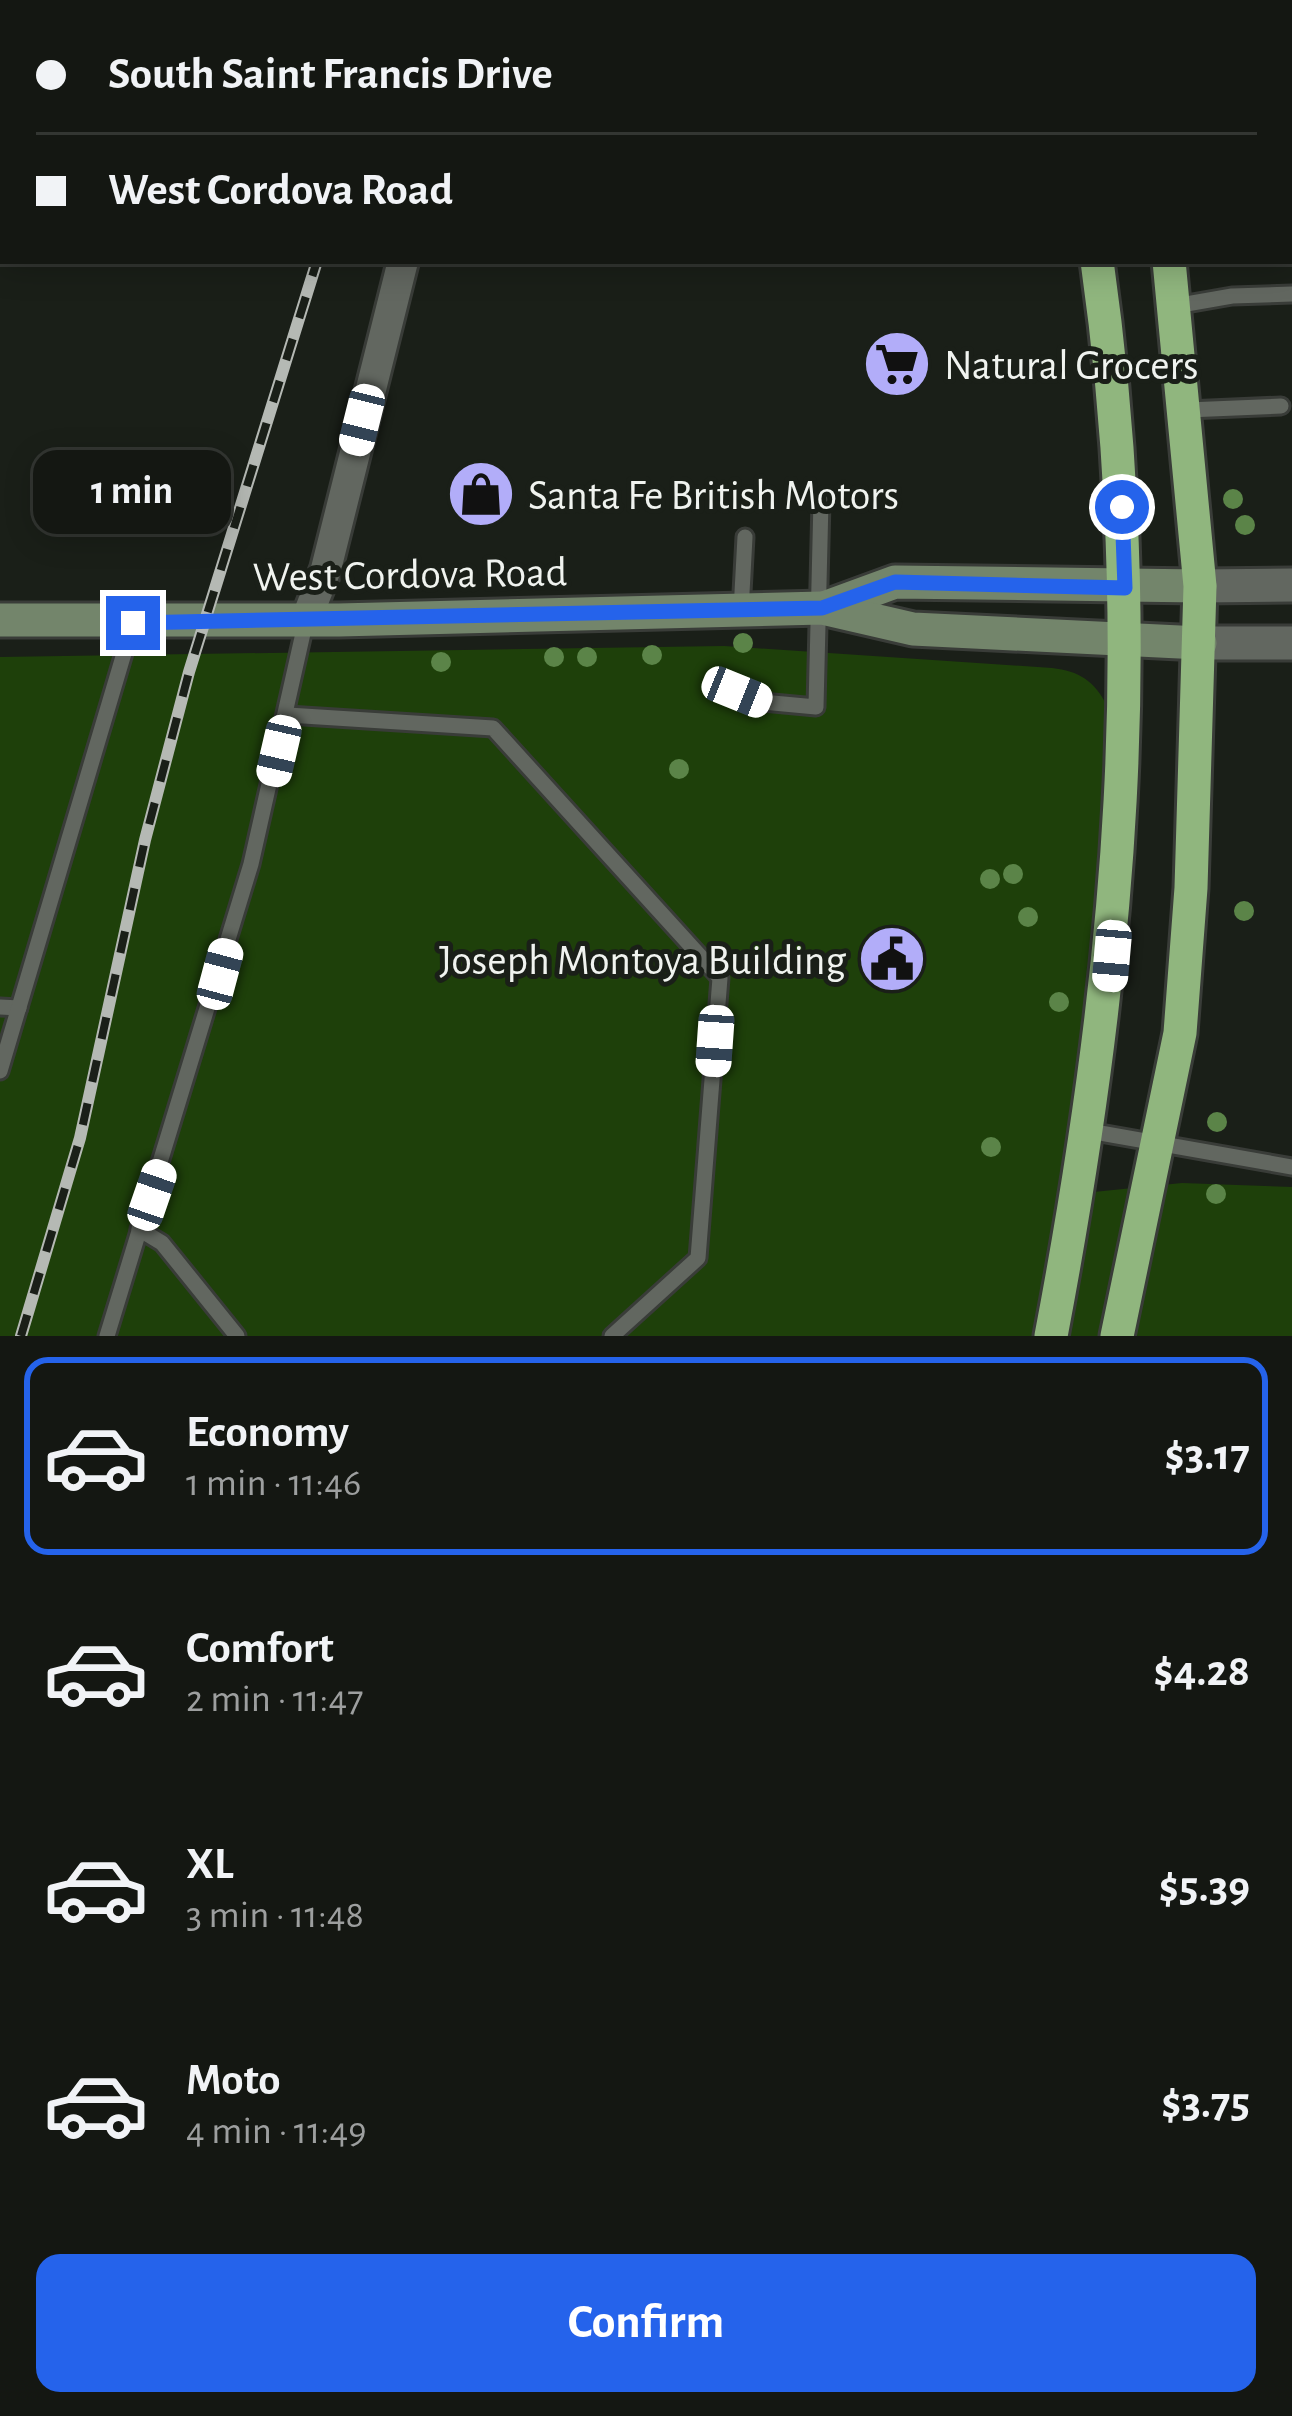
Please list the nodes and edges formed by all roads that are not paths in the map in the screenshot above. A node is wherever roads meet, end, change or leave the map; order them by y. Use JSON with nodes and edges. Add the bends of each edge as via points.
{"nodes":[{"id":1,"x":402,"y":264,"type":"edge"},
{"id":2,"x":1097,"y":264,"type":"edge"},
{"id":3,"x":1169,"y":264,"type":"edge"},
{"id":4,"x":1292,"y":294,"type":"edge"},
{"id":5,"x":1175,"y":306,"type":"junction"},
{"id":6,"x":1281,"y":406,"type":"dead end"},
{"id":7,"x":1187,"y":410,"type":"junction"},
{"id":8,"x":821,"y":501,"type":"dead end"},
{"id":9,"x":745,"y":537,"type":"dead end"},
{"id":10,"x":1292,"y":585,"type":"edge"},
{"id":11,"x":1200,"y":586,"type":"junction"},
{"id":12,"x":1125,"y":588,"type":"junction"},
{"id":13,"x":822,"y":608,"type":"junction"},
{"id":14,"x":741,"y":610,"type":"junction"},
{"id":15,"x":0,"y":620,"type":"edge"},
{"id":16,"x":306,"y":620,"type":"junction"},
{"id":17,"x":133,"y":623,"type":"junction"},
{"id":18,"x":1127,"y":642,"type":"junction"},
{"id":19,"x":1200,"y":643,"type":"junction"},
{"id":20,"x":1292,"y":643,"type":"edge"},
{"id":21,"x":737,"y":692,"type":"dead end"},
{"id":22,"x":288,"y":715,"type":"junction"},
{"id":23,"x":0,"y":1007,"type":"edge"},
{"id":24,"x":19,"y":1008,"type":"junction"},
{"id":25,"x":0,"y":1071,"type":"edge"},
{"id":26,"x":1089,"y":1131,"type":"junction"},
{"id":27,"x":1153,"y":1141,"type":"junction"},
{"id":28,"x":1292,"y":1168,"type":"edge"},
{"id":29,"x":139,"y":1229,"type":"junction"},
{"id":30,"x":107,"y":1336,"type":"edge"},
{"id":31,"x":237,"y":1336,"type":"edge"},
{"id":32,"x":612,"y":1336,"type":"edge"},
{"id":33,"x":1051,"y":1336,"type":"edge"},
{"id":34,"x":1117,"y":1336,"type":"edge"}],
"edges":[{"from":1,"to":16,"type":"street"},
{"from":2,"to":12,"type":"highway"},
{"from":3,"to":5,"type":"highway"},
{"from":4,"to":5,"type":"lane"},
{"from":5,"to":7,"type":"highway"},
{"from":6,"to":7,"type":"lane"},
{"from":7,"to":11,"type":"highway"},
{"from":8,"to":13,"type":"lane"},
{"from":9,"to":14,"type":"lane"},
{"from":10,"to":11,"type":"street","name":"West Cordova Road"},
{"from":11,"to":12,"type":"main road","name":"West Cordova Road"},
{"from":11,"to":19,"type":"highway"},
{"from":12,"to":13,"type":"main road","name":"West Cordova Road","via":[[895,582]]},
{"from":12,"to":18,"type":"highway"},
{"from":13,"to":14,"type":"main road","name":"West Cordova Road"},
{"from":13,"to":18,"type":"main road","name":"West Cordova Road","via":[[913,628]]},
{"from":13,"to":21,"type":"lane","via":[[816,707]]},
{"from":14,"to":16,"type":"main road","name":"West Cordova Road"},
{"from":15,"to":17,"type":"main road","name":"West Cordova Road"},
{"from":16,"to":17,"type":"main road","name":"West Cordova Road"},
{"from":16,"to":22,"type":"lane"},
{"from":17,"to":24,"type":"lane"},
{"from":18,"to":19,"type":"main road","name":"West Cordova Road"},
{"from":18,"to":26,"type":"highway","via":[[1118,891]]},
{"from":19,"to":20,"type":"street","name":"West Cordova Road"},
{"from":19,"to":27,"type":"highway","via":[[1180,1033]]},
{"from":22,"to":29,"type":"lane","via":[[210,1010]]},
{"from":22,"to":32,"type":"lane","via":[[494,728],[720,977],[698,1258]]},
{"from":23,"to":24,"type":"lane"},
{"from":24,"to":25,"type":"lane"},
{"from":26,"to":27,"type":"lane"},
{"from":26,"to":33,"type":"highway"},
{"from":27,"to":28,"type":"lane"},
{"from":27,"to":34,"type":"highway"},
{"from":29,"to":30,"type":"lane"},
{"from":29,"to":31,"type":"lane","via":[[162,1243]]}]}
